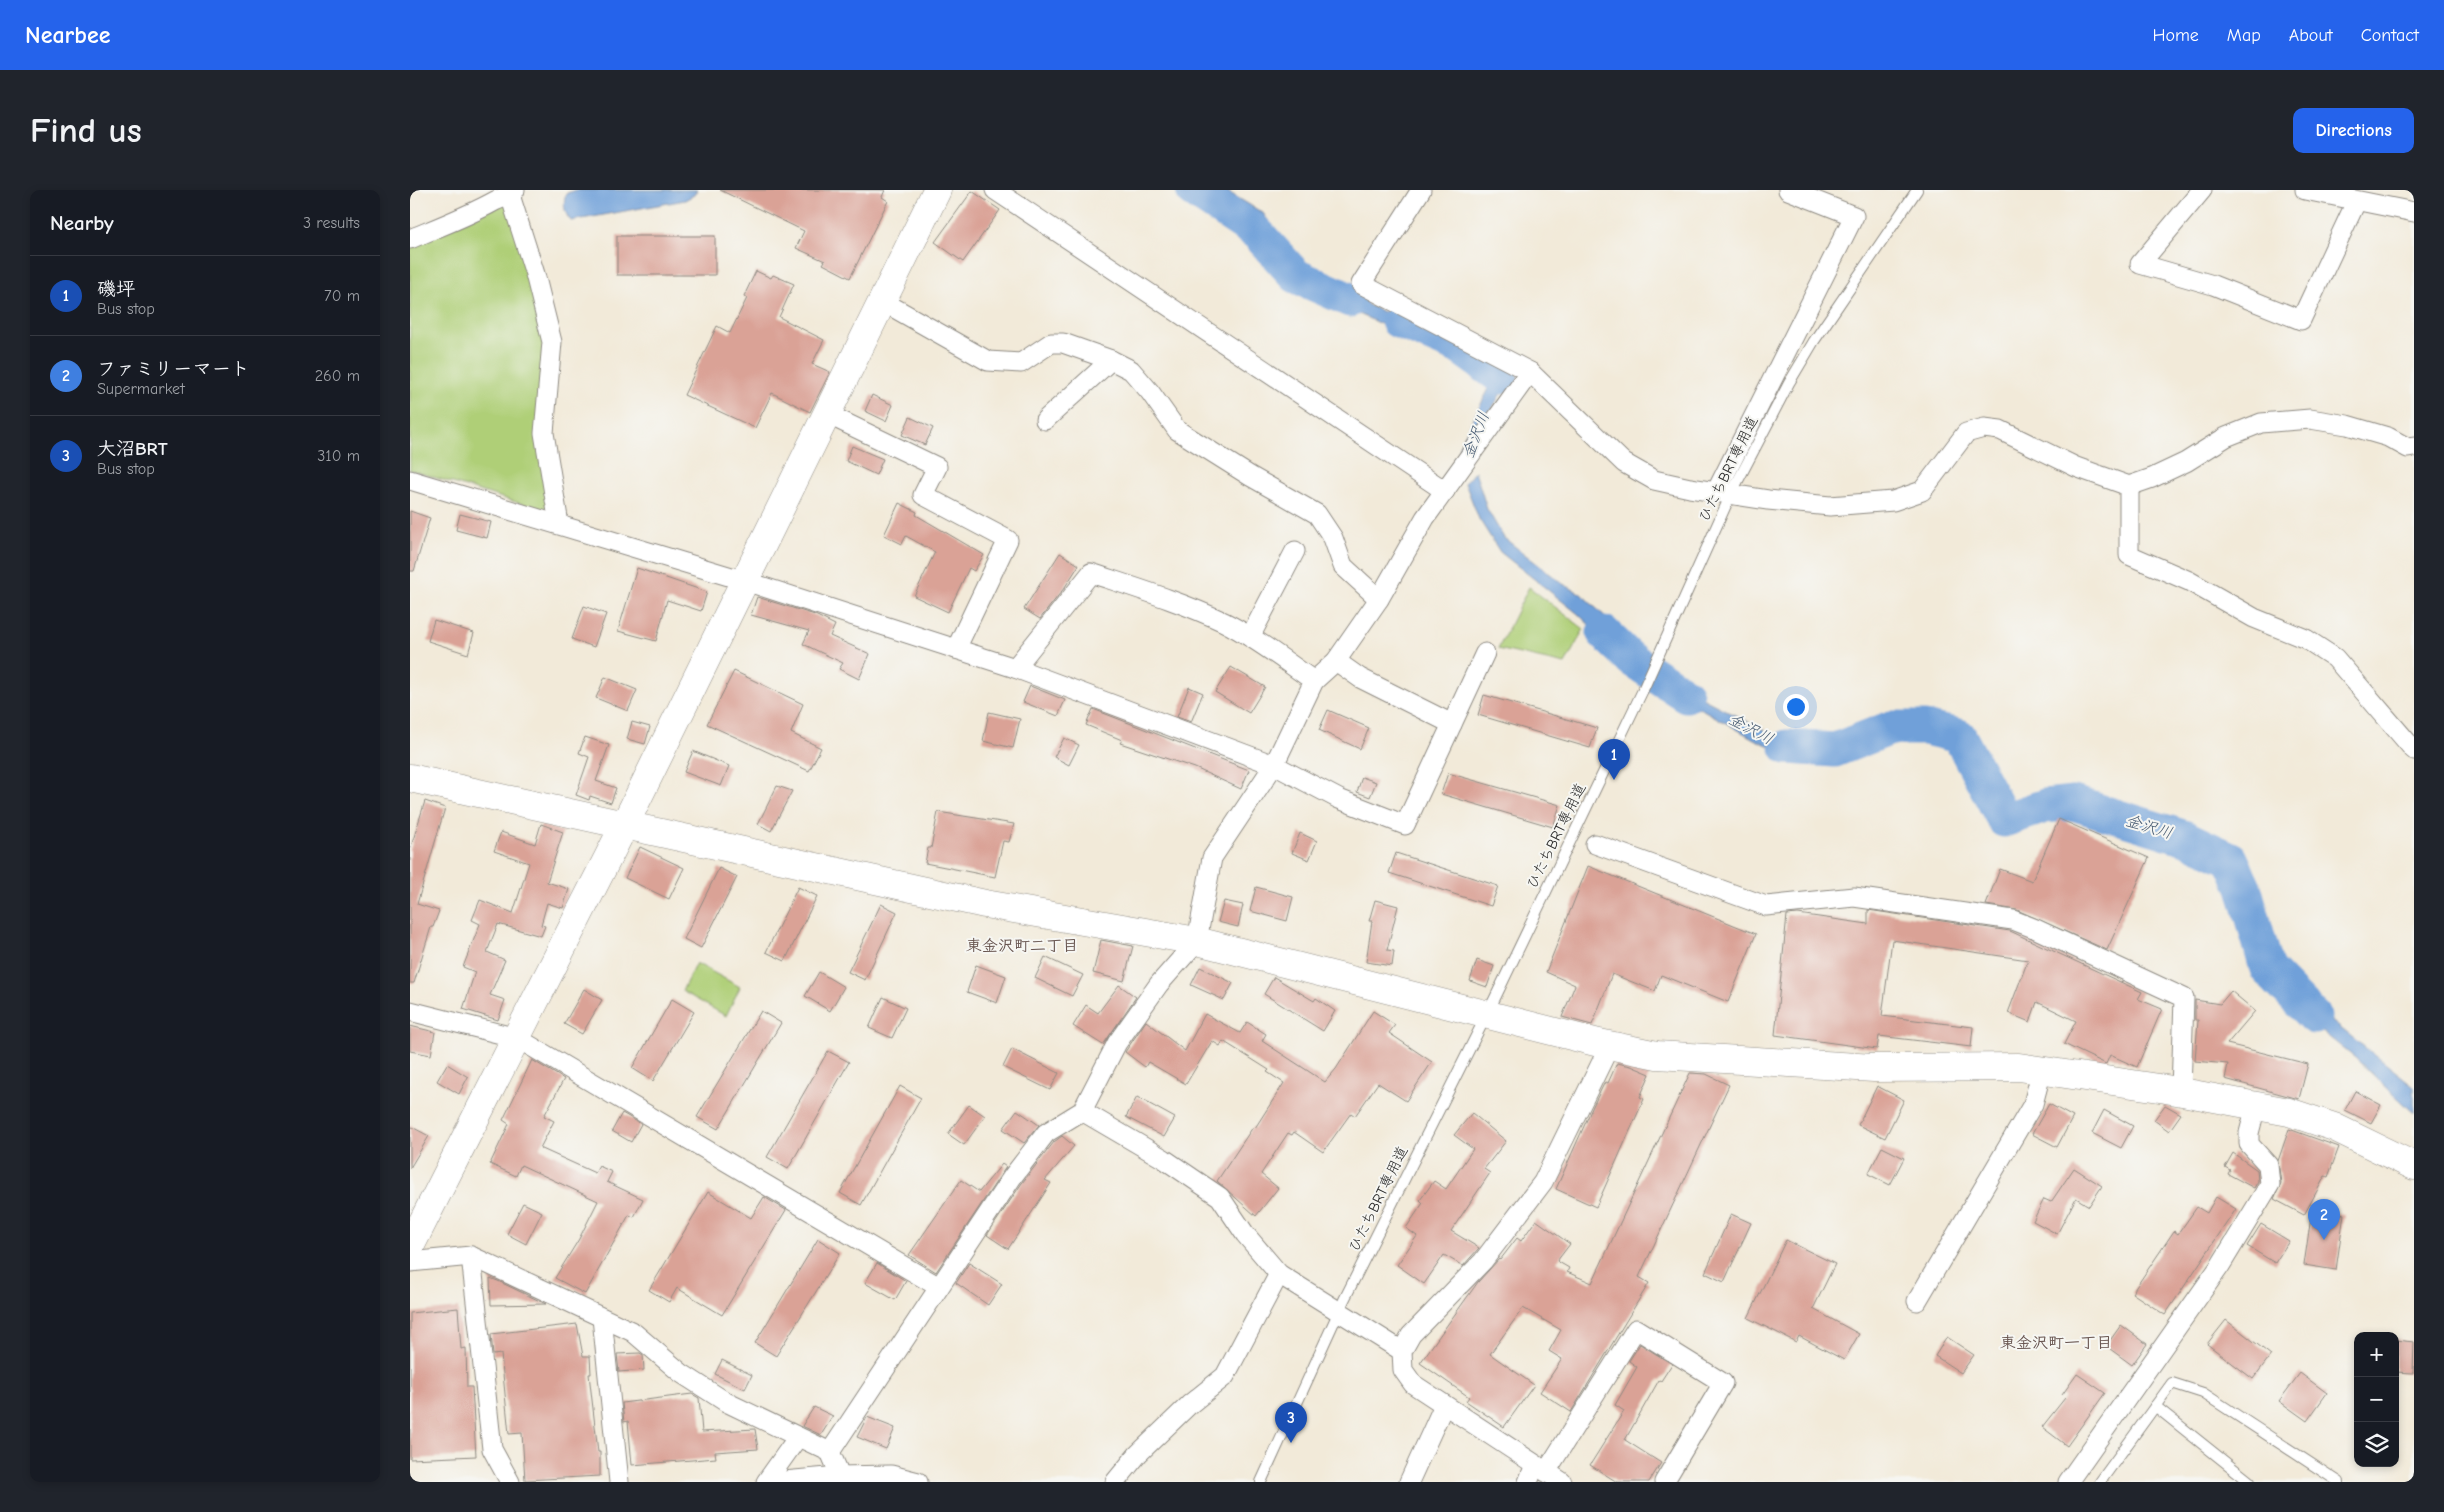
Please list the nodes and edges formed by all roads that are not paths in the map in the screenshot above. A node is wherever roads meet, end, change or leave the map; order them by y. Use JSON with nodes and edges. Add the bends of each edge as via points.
{"nodes":[{"id":1,"x":937,"y":190,"type":"edge"},
{"id":2,"x":995,"y":190,"type":"edge"},
{"id":3,"x":1421,"y":190,"type":"edge"},
{"id":4,"x":1788,"y":190,"type":"edge"},
{"id":5,"x":1917,"y":190,"type":"edge"},
{"id":6,"x":2202,"y":190,"type":"edge"},
{"id":7,"x":2305,"y":190,"type":"edge"},
{"id":8,"x":513,"y":193,"type":"edge"},
{"id":9,"x":2356,"y":202,"type":"junction"},
{"id":10,"x":2414,"y":212,"type":"edge"},
{"id":11,"x":410,"y":239,"type":"edge"},
{"id":12,"x":882,"y":301,"type":"junction"},
{"id":13,"x":1111,"y":360,"type":"junction"},
{"id":14,"x":1530,"y":372,"type":"junction"},
{"id":15,"x":826,"y":414,"type":"junction"},
{"id":16,"x":1045,"y":420,"type":"dead end"},
{"id":17,"x":2412,"y":453,"type":"edge"},
{"id":18,"x":410,"y":480,"type":"edge"},
{"id":19,"x":2129,"y":486,"type":"junction"},
{"id":20,"x":1445,"y":491,"type":"junction"},
{"id":21,"x":1724,"y":493,"type":"junction"},
{"id":22,"x":559,"y":524,"type":"junction"},
{"id":23,"x":1295,"y":551,"type":"dead end"},
{"id":24,"x":744,"y":581,"type":"junction"},
{"id":25,"x":1379,"y":599,"type":"junction"},
{"id":26,"x":1250,"y":637,"type":"junction"},
{"id":27,"x":956,"y":649,"type":"junction"},
{"id":28,"x":1485,"y":653,"type":"dead end"},
{"id":29,"x":1336,"y":661,"type":"junction"},
{"id":30,"x":1015,"y":668,"type":"junction"},
{"id":31,"x":1314,"y":681,"type":"junction"},
{"id":32,"x":1452,"y":724,"type":"junction"},
{"id":33,"x":2414,"y":750,"type":"edge"},
{"id":34,"x":1274,"y":765,"type":"junction"},
{"id":35,"x":410,"y":778,"type":"edge"},
{"id":36,"x":625,"y":824,"type":"junction"},
{"id":37,"x":1595,"y":844,"type":"dead end"},
{"id":38,"x":1197,"y":941,"type":"junction"},
{"id":39,"x":410,"y":1011,"type":"edge"},
{"id":40,"x":1487,"y":1014,"type":"junction"},
{"id":41,"x":517,"y":1038,"type":"junction"},
{"id":42,"x":1610,"y":1044,"type":"junction"},
{"id":43,"x":2042,"y":1070,"type":"junction"},
{"id":44,"x":2181,"y":1091,"type":"junction"},
{"id":45,"x":2256,"y":1106,"type":"junction"},
{"id":46,"x":1082,"y":1111,"type":"junction"},
{"id":47,"x":2414,"y":1166,"type":"edge"},
{"id":48,"x":410,"y":1247,"type":"edge"},
{"id":49,"x":471,"y":1256,"type":"junction"},
{"id":50,"x":410,"y":1262,"type":"edge"},
{"id":51,"x":1279,"y":1274,"type":"junction"},
{"id":52,"x":939,"y":1287,"type":"junction"},
{"id":53,"x":1917,"y":1301,"type":"dead end"},
{"id":54,"x":1338,"y":1312,"type":"junction"},
{"id":55,"x":602,"y":1318,"type":"junction"},
{"id":56,"x":1402,"y":1351,"type":"junction"},
{"id":57,"x":1444,"y":1405,"type":"junction"},
{"id":58,"x":2155,"y":1406,"type":"junction"},
{"id":59,"x":798,"y":1437,"type":"junction"},
{"id":60,"x":830,"y":1452,"type":"junction"},
{"id":61,"x":1548,"y":1473,"type":"edge"},
{"id":62,"x":841,"y":1479,"type":"edge"},
{"id":63,"x":510,"y":1482,"type":"edge"},
{"id":64,"x":619,"y":1482,"type":"edge"},
{"id":65,"x":766,"y":1482,"type":"edge"},
{"id":66,"x":773,"y":1482,"type":"edge"},
{"id":67,"x":918,"y":1482,"type":"edge"},
{"id":68,"x":1115,"y":1482,"type":"edge"},
{"id":69,"x":1261,"y":1482,"type":"edge"},
{"id":70,"x":1409,"y":1482,"type":"edge"},
{"id":71,"x":1528,"y":1482,"type":"edge"},
{"id":72,"x":1664,"y":1482,"type":"edge"},
{"id":73,"x":2068,"y":1482,"type":"edge"},
{"id":74,"x":2100,"y":1482,"type":"edge"},
{"id":75,"x":2250,"y":1482,"type":"edge"},
{"id":76,"x":2339,"y":1482,"type":"edge"}],
"edges":[{"from":1,"to":12,"type":"street"},
{"from":2,"to":20,"type":"street"},
{"from":3,"to":14,"type":"street","via":[[1361,284]]},
{"from":4,"to":21,"type":"street","via":[[1854,216]]},
{"from":5,"to":21,"type":"lane","name":"ひたちBRT専用道","via":[[1814,341]]},
{"from":6,"to":9,"type":"street","via":[[2140,264],[2213,286],[2300,320]]},
{"from":7,"to":9,"type":"street"},
{"from":8,"to":11,"type":"street","via":[[480,211]]},
{"from":8,"to":22,"type":"street","via":[[552,342],[544,433]]},
{"from":9,"to":10,"type":"street"},
{"from":12,"to":13,"type":"street","via":[[988,361],[1021,363],[1051,343],[1062,343]]},
{"from":12,"to":15,"type":"street"},
{"from":13,"to":16,"type":"street"},
{"from":13,"to":25,"type":"street","via":[[1131,370],[1177,430],[1317,514],[1333,538],[1343,566]]},
{"from":14,"to":20,"type":"street"},
{"from":14,"to":21,"type":"street","via":[[1624,463],[1654,480]]},
{"from":15,"to":24,"type":"street"},
{"from":15,"to":27,"type":"street","via":[[937,467],[923,495],[1008,540]]},
{"from":17,"to":19,"type":"street","via":[[2388,437],[2347,425],[2310,419],[2261,424],[2226,437],[2186,462]]},
{"from":18,"to":22,"type":"street"},
{"from":19,"to":21,"type":"street","via":[[2076,467],[2000,430],[1984,428],[1966,433],[1922,491],[1893,501],[1830,506]]},
{"from":19,"to":33,"type":"street","via":[[2129,555],[2189,582],[2254,618],[2306,639],[2335,658]]},
{"from":20,"to":25,"type":"street"},
{"from":21,"to":40,"type":"lane","name":"ひたちBRT専用道","via":[[1642,692]]},
{"from":22,"to":24,"type":"street"},
{"from":23,"to":26,"type":"street"},
{"from":24,"to":27,"type":"street"},
{"from":24,"to":36,"type":"street"},
{"from":25,"to":29,"type":"street"},
{"from":26,"to":30,"type":"street","via":[[1224,622],[1091,573]]},
{"from":26,"to":31,"type":"street"},
{"from":27,"to":30,"type":"street"},
{"from":28,"to":32,"type":"street"},
{"from":29,"to":31,"type":"street"},
{"from":29,"to":32,"type":"street","via":[[1360,678]]},
{"from":30,"to":34,"type":"street"},
{"from":31,"to":34,"type":"street"},
{"from":32,"to":34,"type":"street","via":[[1405,825],[1339,799]]},
{"from":34,"to":38,"type":"street","via":[[1212,858]]},
{"from":35,"to":36,"type":"street"},
{"from":36,"to":38,"type":"street","via":[[985,904]]},
{"from":36,"to":41,"type":"street"},
{"from":37,"to":44,"type":"street","via":[[1766,906],[1854,897],[2013,920],[2036,929],[2184,998]]},
{"from":38,"to":40,"type":"street"},
{"from":38,"to":46,"type":"street","via":[[1159,984],[1117,1043]]},
{"from":39,"to":41,"type":"street"},
{"from":40,"to":42,"type":"street"},
{"from":40,"to":54,"type":"lane","name":"ひたちBRT専用道"},
{"from":41,"to":48,"type":"street"},
{"from":41,"to":52,"type":"street"},
{"from":42,"to":43,"type":"street","via":[[1656,1055],[1864,1067],[2019,1067]]},
{"from":42,"to":56,"type":"street","via":[[1544,1182],[1484,1261],[1410,1335]]},
{"from":43,"to":44,"type":"street"},
{"from":43,"to":53,"type":"street","via":[[2033,1104]]},
{"from":44,"to":45,"type":"street"},
{"from":45,"to":47,"type":"street","via":[[2289,1112],[2334,1127]]},
{"from":45,"to":73,"type":"street","via":[[2249,1144],[2268,1166],[2270,1184],[2220,1266]]},
{"from":46,"to":51,"type":"street","via":[[1164,1159],[1220,1197],[1245,1234]]},
{"from":46,"to":52,"type":"street","via":[[1046,1133],[1013,1176]]},
{"from":49,"to":50,"type":"street"},
{"from":49,"to":55,"type":"street"},
{"from":49,"to":63,"type":"street","via":[[492,1449]]},
{"from":51,"to":54,"type":"street"},
{"from":51,"to":68,"type":"street","via":[[1225,1376],[1138,1454]]},
{"from":52,"to":60,"type":"street"},
{"from":54,"to":56,"type":"street"},
{"from":54,"to":69,"type":"lane","name":"ひたちBRT専用道"},
{"from":55,"to":59,"type":"street","via":[[633,1332],[681,1373],[726,1402]]},
{"from":55,"to":64,"type":"street"},
{"from":56,"to":57,"type":"street","via":[[1403,1370],[1413,1384]]},
{"from":57,"to":61,"type":"street"},
{"from":57,"to":70,"type":"street"},
{"from":58,"to":74,"type":"lane"},
{"from":58,"to":75,"type":"lane"},
{"from":58,"to":76,"type":"lane","via":[[2172,1383],[2203,1393]]},
{"from":59,"to":60,"type":"street"},
{"from":59,"to":65,"type":"street"},
{"from":60,"to":62,"type":"street"},
{"from":61,"to":71,"type":"street"},
{"from":61,"to":72,"type":"street","via":[[1636,1329],[1723,1383]]},
{"from":62,"to":66,"type":"street"},
{"from":62,"to":67,"type":"street","via":[[891,1475]]}]}
